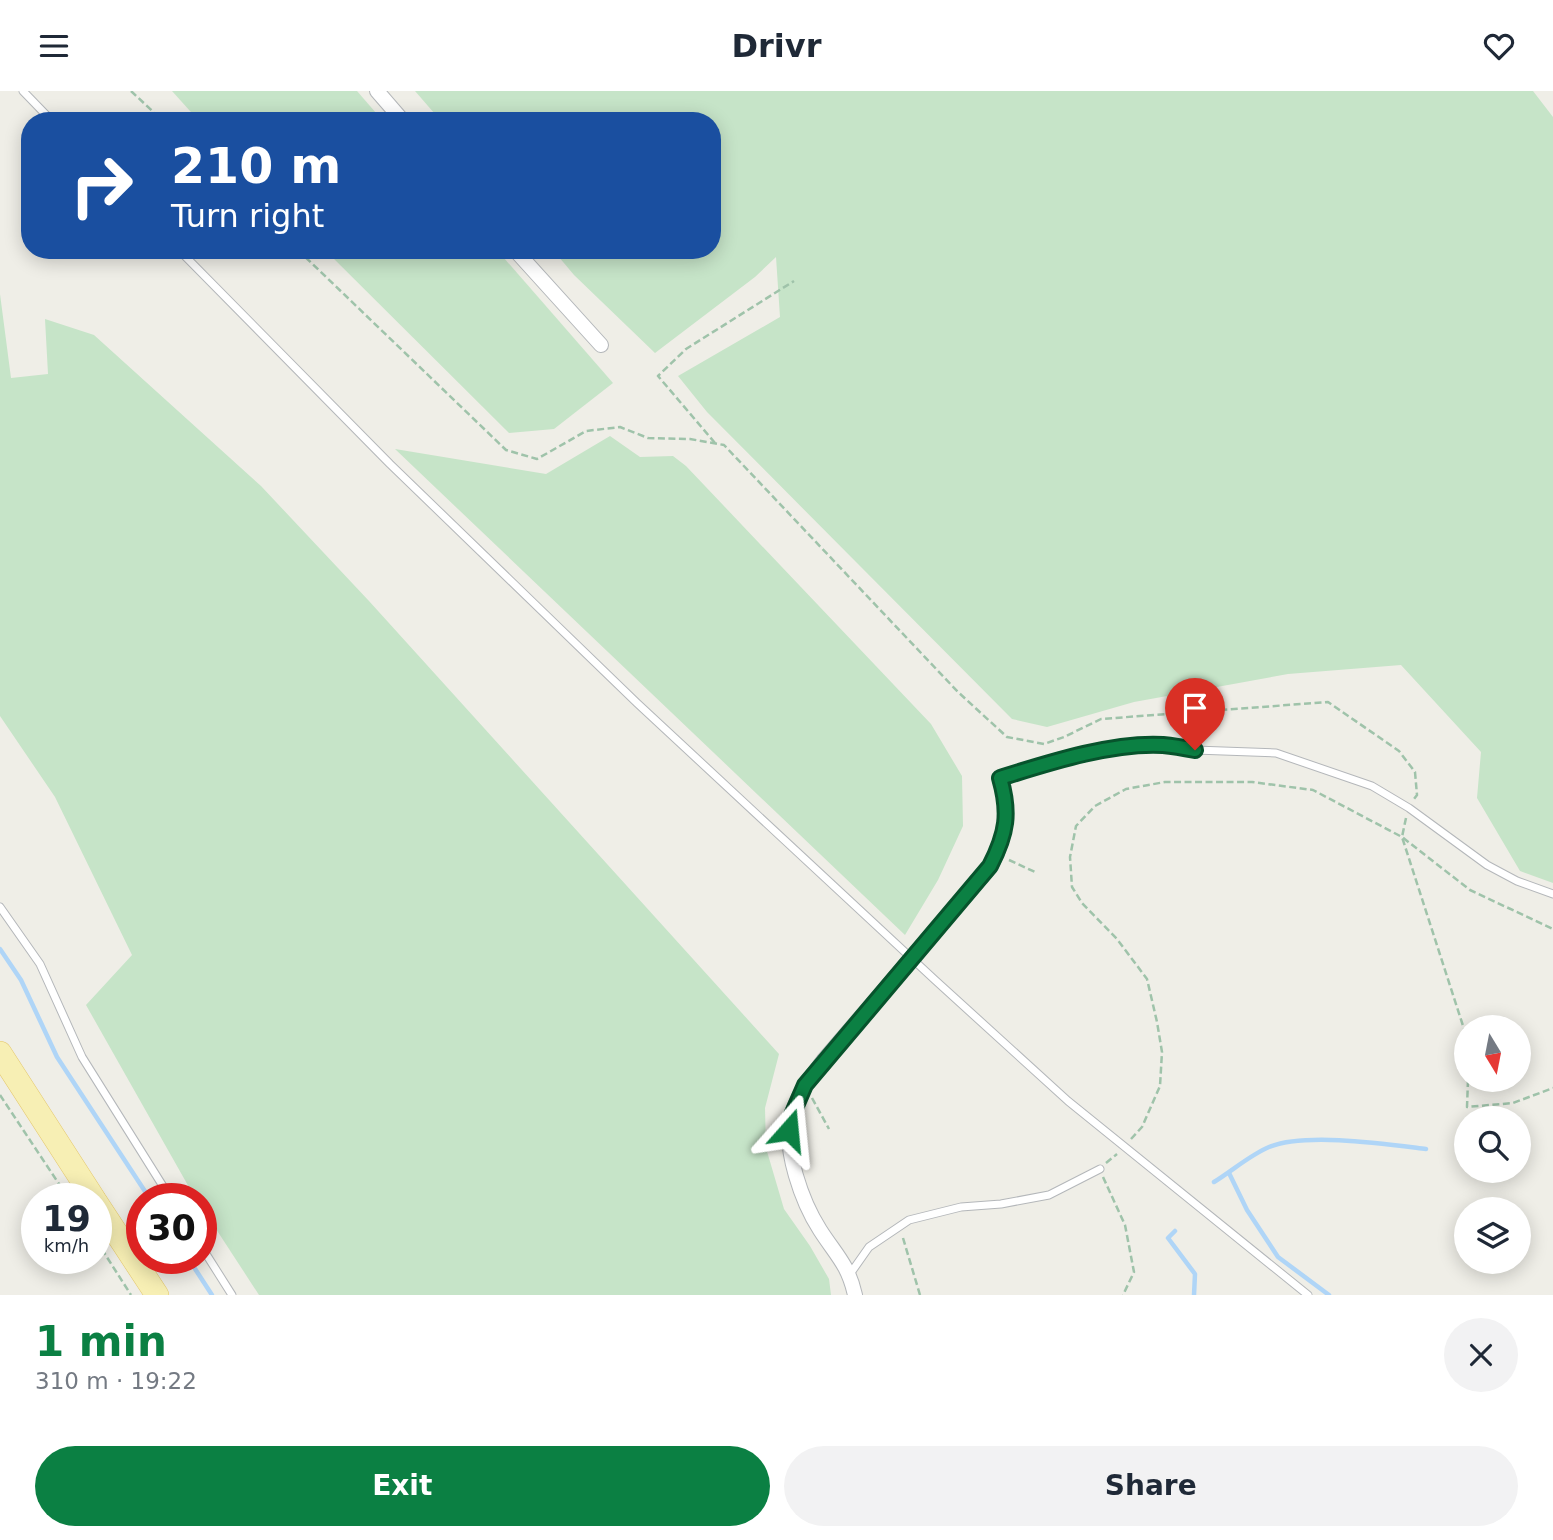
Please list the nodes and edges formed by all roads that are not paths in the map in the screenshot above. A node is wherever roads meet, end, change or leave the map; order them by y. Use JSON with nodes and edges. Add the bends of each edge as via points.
{"nodes":[{"id":1,"x":23,"y":91,"type":"edge"},
{"id":2,"x":377,"y":91,"type":"edge"},
{"id":3,"x":43,"y":112,"type":"edge"},
{"id":4,"x":395,"y":112,"type":"edge"},
{"id":5,"x":188,"y":259,"type":"edge"},
{"id":6,"x":523,"y":259,"type":"edge"},
{"id":7,"x":601,"y":345,"type":"dead end"},
{"id":8,"x":1000,"y":778,"type":"joint"},
{"id":9,"x":1553,"y":894,"type":"edge"},
{"id":10,"x":0,"y":907,"type":"edge"},
{"id":11,"x":2,"y":1061,"type":"edge"},
{"id":12,"x":1100,"y":1169,"type":"road end"},
{"id":13,"x":84,"y":1183,"type":"edge"},
{"id":14,"x":162,"y":1183,"type":"edge"},
{"id":15,"x":112,"y":1226,"type":"edge"},
{"id":16,"x":217,"y":1271,"type":"edge"},
{"id":17,"x":850,"y":1274,"type":"junction"},
{"id":18,"x":157,"y":1295,"type":"edge"},
{"id":19,"x":232,"y":1295,"type":"edge"},
{"id":20,"x":855,"y":1295,"type":"edge"},
{"id":21,"x":1308,"y":1295,"type":"edge"}],
"edges":[{"from":1,"to":3,"type":"lane"},
{"from":2,"to":4,"type":"street"},
{"from":5,"to":21,"type":"lane","via":[[390,464],[637,703],[935,980],[1068,1101]]},
{"from":6,"to":7,"type":"street"},
{"from":8,"to":9,"type":"lane","via":[[1063,759],[1162,745],[1276,753],[1372,786],[1487,865]]},
{"from":8,"to":17,"type":"street","bridge":true,"via":[[1006,827],[993,860],[823,1061],[805,1085],[792,1115],[789,1130],[798,1185],[818,1227]]},
{"from":10,"to":14,"type":"lane","via":[[40,964],[82,1057]]},
{"from":11,"to":13,"type":"main road"},
{"from":12,"to":17,"type":"lane","via":[[1049,1195],[961,1207],[909,1220],[869,1247]]},
{"from":15,"to":18,"type":"main road"},
{"from":16,"to":19,"type":"lane"},
{"from":17,"to":20,"type":"street"}]}
